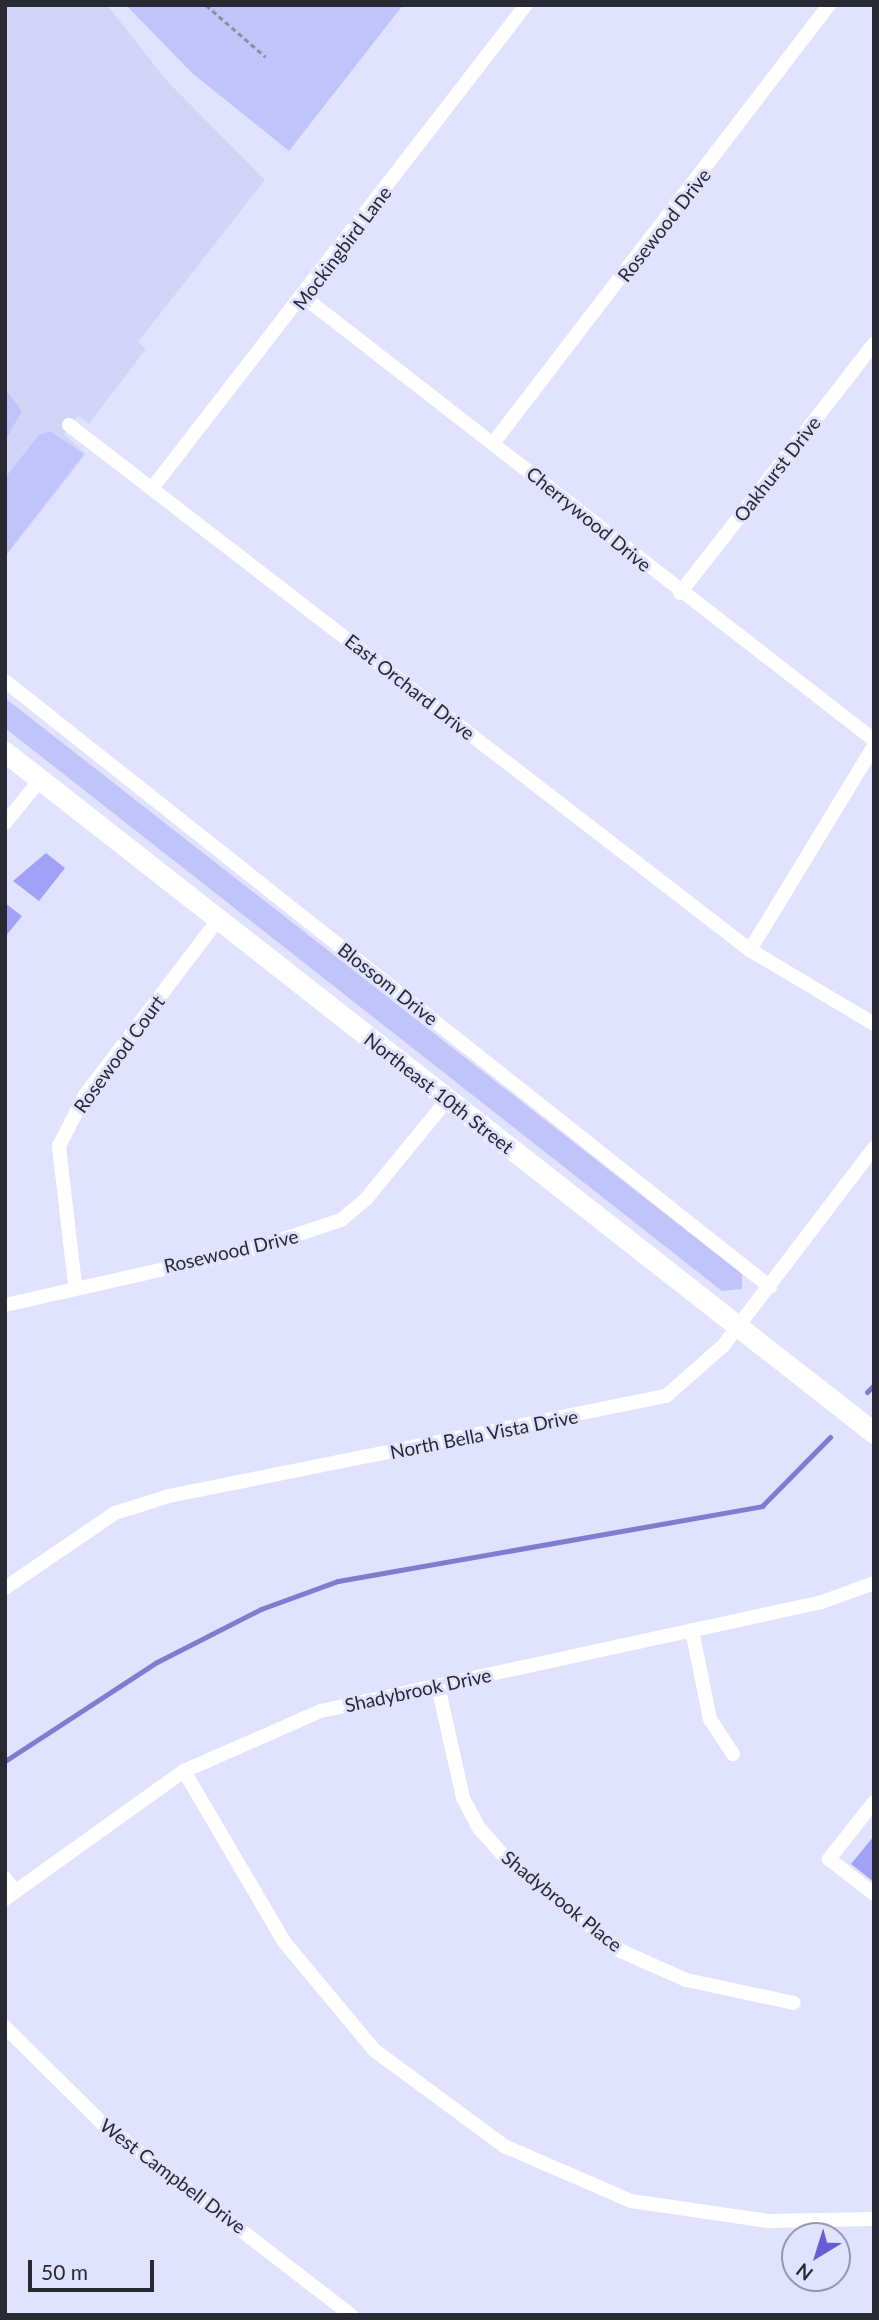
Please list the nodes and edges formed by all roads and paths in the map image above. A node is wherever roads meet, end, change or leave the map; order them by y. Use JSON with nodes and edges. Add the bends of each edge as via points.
{"nodes":[{"id":1,"x":206,"y":5,"type":"edge"},
{"id":2,"x":526,"y":5,"type":"edge"},
{"id":3,"x":829,"y":5,"type":"edge"},
{"id":4,"x":266,"y":57,"type":"dead end"},
{"id":5,"x":305,"y":298,"type":"junction"},
{"id":6,"x":874,"y":344,"type":"edge"},
{"id":7,"x":69,"y":425,"type":"dead end"},
{"id":8,"x":494,"y":442,"type":"junction"},
{"id":9,"x":153,"y":487,"type":"junction"},
{"id":10,"x":680,"y":593,"type":"junction"},
{"id":11,"x":5,"y":681,"type":"edge"},
{"id":12,"x":874,"y":740,"type":"edge"},
{"id":13,"x":874,"y":746,"type":"edge"},
{"id":14,"x":5,"y":752,"type":"edge"},
{"id":15,"x":40,"y":780,"type":"junction"},
{"id":16,"x":5,"y":823,"type":"edge"},
{"id":17,"x":218,"y":920,"type":"junction"},
{"id":18,"x":750,"y":950,"type":"junction"},
{"id":19,"x":874,"y":1024,"type":"edge"},
{"id":20,"x":447,"y":1101,"type":"junction"},
{"id":21,"x":874,"y":1148,"type":"edge"},
{"id":22,"x":75,"y":1285,"type":"junction"},
{"id":23,"x":770,"y":1287,"type":"junction"},
{"id":24,"x":5,"y":1305,"type":"edge"},
{"id":25,"x":738,"y":1327,"type":"junction"},
{"id":26,"x":874,"y":1433,"type":"edge"},
{"id":27,"x":874,"y":1583,"type":"edge"},
{"id":28,"x":5,"y":1588,"type":"edge"},
{"id":29,"x":692,"y":1630,"type":"junction"},
{"id":30,"x":438,"y":1686,"type":"junction"},
{"id":31,"x":733,"y":1754,"type":"dead end"},
{"id":32,"x":184,"y":1771,"type":"junction"},
{"id":33,"x":874,"y":1802,"type":"edge"},
{"id":34,"x":5,"y":1878,"type":"edge"},
{"id":35,"x":874,"y":1894,"type":"edge"},
{"id":36,"x":10,"y":1895,"type":"edge"},
{"id":37,"x":794,"y":2003,"type":"dead end"},
{"id":38,"x":5,"y":2027,"type":"edge"},
{"id":39,"x":874,"y":2219,"type":"edge"},
{"id":40,"x":351,"y":2315,"type":"edge"}],
"edges":[{"from":1,"to":4,"type":"path"},
{"from":2,"to":5,"type":"street","name":"Mockingbird Lane"},
{"from":3,"to":8,"type":"street","name":"Rosewood Drive"},
{"from":5,"to":8,"type":"street","name":"Cherrywood Drive"},
{"from":5,"to":9,"type":"street","name":"Mockingbird Lane"},
{"from":6,"to":10,"type":"street","name":"Oakhurst Drive"},
{"from":7,"to":9,"type":"street","name":"East Orchard Drive"},
{"from":8,"to":10,"type":"street","name":"Cherrywood Drive"},
{"from":9,"to":18,"type":"street","name":"East Orchard Drive"},
{"from":10,"to":12,"type":"street","name":"Cherrywood Drive"},
{"from":11,"to":23,"type":"street","name":"Blossom Drive"},
{"from":13,"to":18,"type":"street"},
{"from":14,"to":15,"type":"main road","name":"Northeast 10th Street"},
{"from":15,"to":16,"type":"street"},
{"from":15,"to":17,"type":"main road","name":"Northeast 10th Street"},
{"from":17,"to":20,"type":"main road","name":"Northeast 10th Street"},
{"from":17,"to":22,"type":"street","name":"Rosewood Court","via":[[85,1095],[59,1146]]},
{"from":18,"to":19,"type":"street"},
{"from":20,"to":22,"type":"street","name":"Rosewood Drive","via":[[375,1189],[341,1220],[257,1248]]},
{"from":20,"to":25,"type":"main road","name":"Northeast 10th Street"},
{"from":21,"to":23,"type":"street","name":"North Bella Vista Drive"},
{"from":22,"to":24,"type":"street","name":"Rosewood Drive"},
{"from":23,"to":25,"type":"street","name":"North Bella Vista Drive"},
{"from":25,"to":26,"type":"main road","name":"Northeast 10th Street"},
{"from":25,"to":28,"type":"street","name":"North Bella Vista Drive","via":[[707,1365],[666,1396],[169,1496],[115,1513]]},
{"from":27,"to":29,"type":"street","name":"Shadybrook Drive","via":[[822,1602]]},
{"from":29,"to":30,"type":"street","name":"Shadybrook Drive"},
{"from":29,"to":31,"type":"street","via":[[710,1719]]},
{"from":30,"to":32,"type":"street","name":"Shadybrook Drive","via":[[321,1711]]},
{"from":30,"to":37,"type":"street","name":"Shadybrook Place","via":[[463,1798],[479,1828],[510,1863],[631,1956],[686,1980]]},
{"from":32,"to":36,"type":"street","name":"Shadybrook Drive"},
{"from":32,"to":39,"type":"street","via":[[285,1943],[374,2050],[504,2146],[631,2201],[768,2221]]},
{"from":33,"to":35,"type":"street","via":[[829,1858]]},
{"from":34,"to":36,"type":"street"},
{"from":38,"to":40,"type":"street","name":"West Campbell Drive","via":[[103,2124]]}]}
